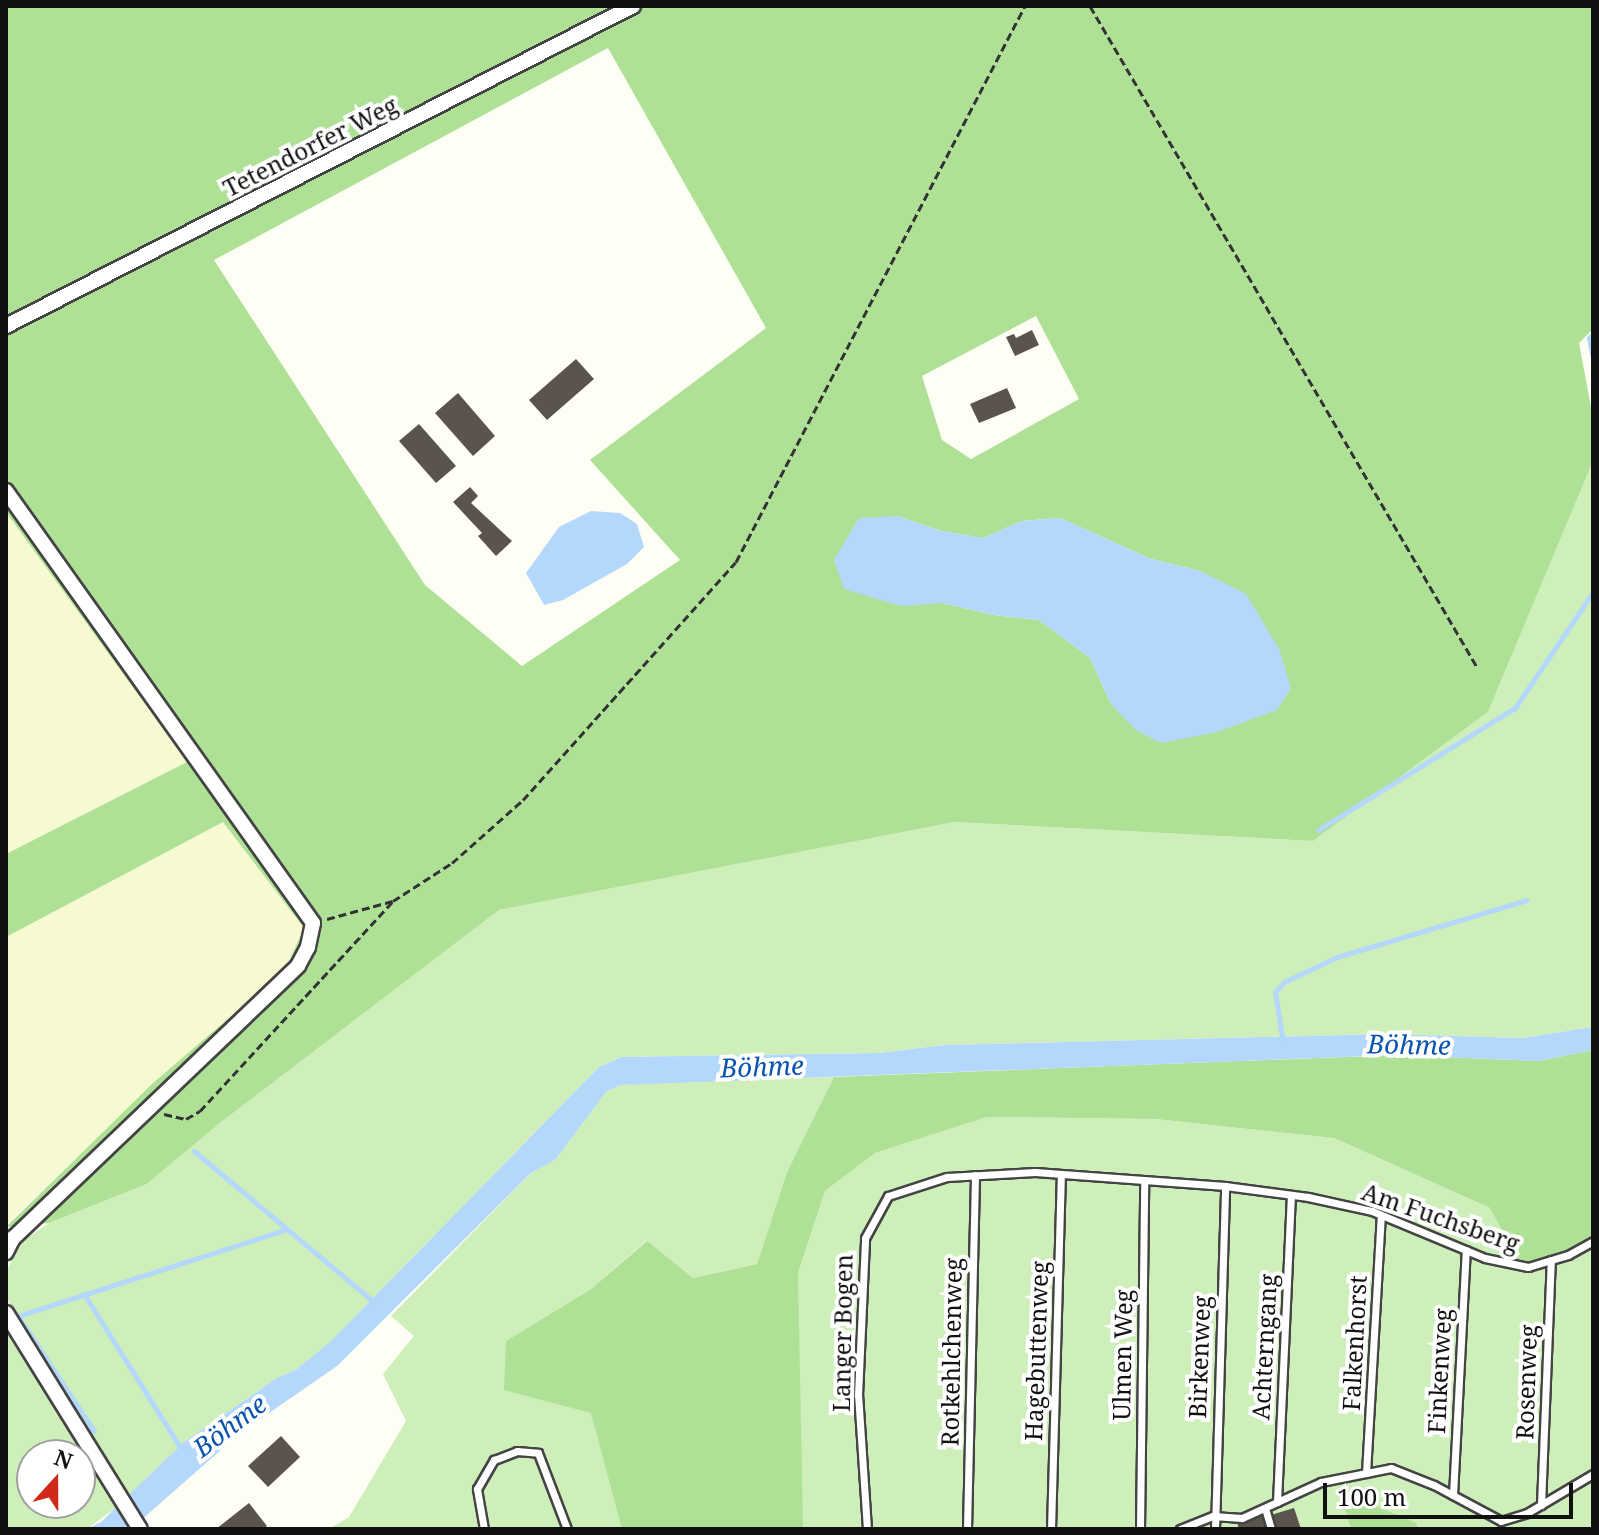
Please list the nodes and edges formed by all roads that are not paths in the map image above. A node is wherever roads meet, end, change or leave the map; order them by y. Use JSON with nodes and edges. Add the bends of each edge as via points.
{"nodes":[{"id":1,"x":633,"y":6,"type":"edge"},
{"id":2,"x":6,"y":326,"type":"edge"},
{"id":3,"x":6,"y":491,"type":"edge"},
{"id":4,"x":1061,"y":1174,"type":"junction"},
{"id":5,"x":975,"y":1175,"type":"junction"},
{"id":6,"x":1144,"y":1180,"type":"junction"},
{"id":7,"x":1225,"y":1186,"type":"junction"},
{"id":8,"x":1291,"y":1195,"type":"junction"},
{"id":9,"x":1381,"y":1215,"type":"junction"},
{"id":10,"x":1593,"y":1241,"type":"edge"},
{"id":11,"x":1466,"y":1250,"type":"junction"},
{"id":12,"x":6,"y":1252,"type":"edge"},
{"id":13,"x":1551,"y":1260,"type":"junction"},
{"id":14,"x":6,"y":1313,"type":"edge"},
{"id":15,"x":1366,"y":1473,"type":"junction"},
{"id":16,"x":1593,"y":1474,"type":"edge"},
{"id":17,"x":1453,"y":1495,"type":"junction"},
{"id":18,"x":1277,"y":1502,"type":"junction"},
{"id":19,"x":1541,"y":1505,"type":"junction"},
{"id":20,"x":1265,"y":1508,"type":"junction"},
{"id":21,"x":1213,"y":1516,"type":"junction"},
{"id":22,"x":140,"y":1529,"type":"edge"},
{"id":23,"x":484,"y":1529,"type":"edge"},
{"id":24,"x":567,"y":1529,"type":"edge"},
{"id":25,"x":867,"y":1529,"type":"edge"},
{"id":26,"x":967,"y":1529,"type":"edge"},
{"id":27,"x":1051,"y":1529,"type":"edge"},
{"id":28,"x":1140,"y":1529,"type":"edge"},
{"id":29,"x":1180,"y":1529,"type":"edge"},
{"id":30,"x":1215,"y":1529,"type":"edge"},
{"id":31,"x":1271,"y":1529,"type":"edge"}],
"edges":[{"from":1,"to":2,"type":"street","name":"Tetendorfer Weg"},
{"from":3,"to":12,"type":"street","via":[[313,923],[298,966],[13,1238]]},
{"from":4,"to":5,"type":"lane","name":"Langer Bogen"},
{"from":4,"to":6,"type":"lane","name":"Langer Bogen"},
{"from":4,"to":27,"type":"lane","name":"Hagebuttenweg"},
{"from":5,"to":25,"type":"lane","name":"Langer Bogen","via":[[947,1177],[888,1196],[865,1238],[858,1395]]},
{"from":5,"to":26,"type":"lane","name":"Rotkehlchenweg"},
{"from":6,"to":7,"type":"lane","name":"Langer Bogen"},
{"from":6,"to":28,"type":"lane","name":"Ulmen Weg"},
{"from":7,"to":8,"type":"lane","name":"Am Fuchsberg"},
{"from":7,"to":21,"type":"lane","name":"Birkenweg"},
{"from":8,"to":9,"type":"lane","name":"Am Fuchsberg"},
{"from":8,"to":18,"type":"lane","name":"Achterngang"},
{"from":9,"to":11,"type":"lane","name":"Am Fuchsberg"},
{"from":9,"to":15,"type":"lane","name":"Falkenhorst"},
{"from":10,"to":13,"type":"lane","name":"Am Fuchsberg"},
{"from":11,"to":13,"type":"lane","name":"Am Fuchsberg","via":[[1528,1267]]},
{"from":11,"to":17,"type":"lane","name":"Finkenweg"},
{"from":13,"to":19,"type":"lane","name":"Rosenweg"},
{"from":14,"to":22,"type":"street"},
{"from":15,"to":17,"type":"lane","via":[[1391,1468]]},
{"from":15,"to":18,"type":"lane","via":[[1321,1482]]},
{"from":16,"to":19,"type":"lane"},
{"from":17,"to":19,"type":"lane","via":[[1501,1521]]},
{"from":18,"to":20,"type":"lane"},
{"from":20,"to":21,"type":"lane","via":[[1242,1518]]},
{"from":20,"to":31,"type":"lane"},
{"from":21,"to":29,"type":"lane"},
{"from":21,"to":30,"type":"lane","name":"Birkenweg"},
{"from":23,"to":24,"type":"lane","via":[[477,1489],[494,1460],[517,1451],[538,1453]]}]}
